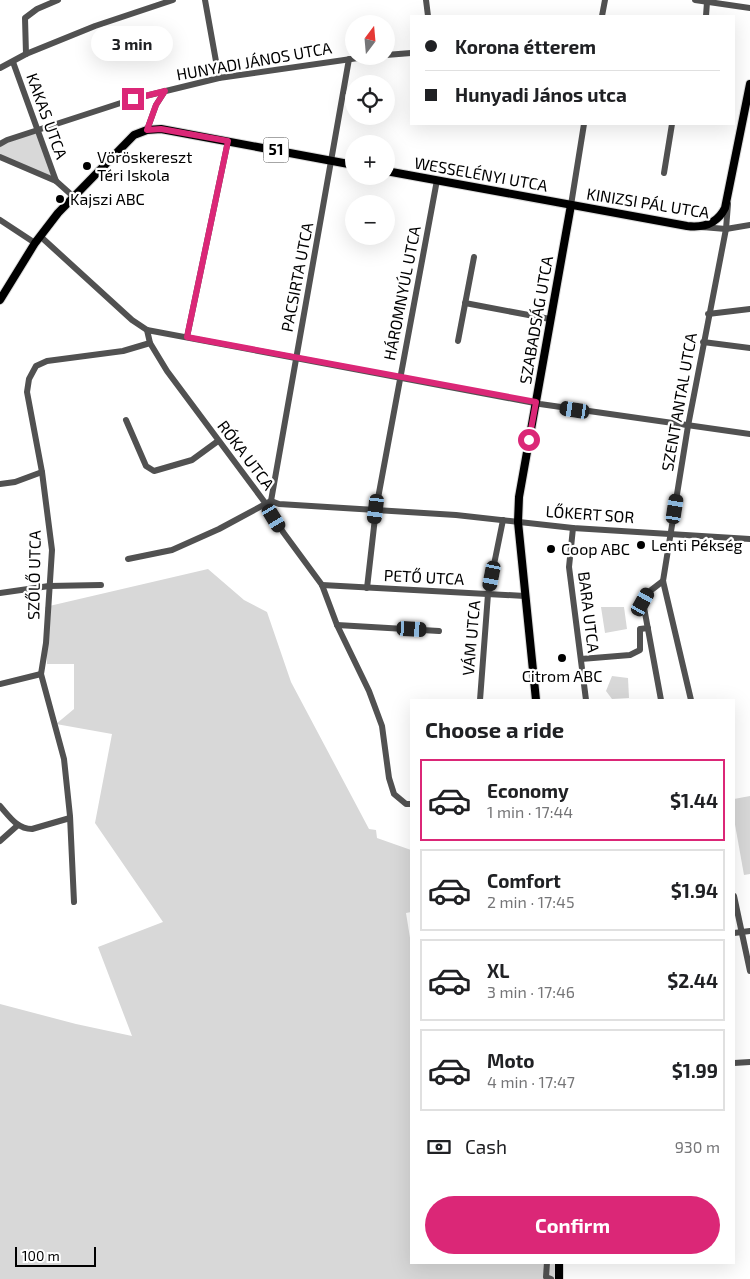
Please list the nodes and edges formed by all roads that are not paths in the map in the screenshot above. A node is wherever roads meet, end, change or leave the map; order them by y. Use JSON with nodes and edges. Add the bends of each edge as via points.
{"nodes":[{"id":1,"x":58,"y":0,"type":"edge"},
{"id":2,"x":173,"y":0,"type":"edge"},
{"id":3,"x":205,"y":0,"type":"edge"},
{"id":4,"x":426,"y":0,"type":"edge"},
{"id":5,"x":605,"y":0,"type":"edge"},
{"id":6,"x":695,"y":0,"type":"edge"},
{"id":7,"x":707,"y":2,"type":"junction"},
{"id":8,"x":750,"y":8,"type":"edge"},
{"id":9,"x":428,"y":15,"type":"edge"},
{"id":10,"x":602,"y":15,"type":"edge"},
{"id":11,"x":706,"y":15,"type":"edge"},
{"id":12,"x":410,"y":53,"type":"edge"},
{"id":13,"x":26,"y":54,"type":"junction"},
{"id":14,"x":395,"y":54,"type":"edge"},
{"id":15,"x":345,"y":60,"type":"edge"},
{"id":16,"x":13,"y":62,"type":"junction"},
{"id":17,"x":348,"y":65,"type":"edge"},
{"id":18,"x":0,"y":68,"type":"edge"},
{"id":19,"x":219,"y":78,"type":"junction"},
{"id":20,"x":750,"y":84,"type":"edge"},
{"id":21,"x":165,"y":91,"type":"junction"},
{"id":22,"x":584,"y":125,"type":"edge"},
{"id":23,"x":672,"y":125,"type":"edge"},
{"id":24,"x":37,"y":130,"type":"junction"},
{"id":25,"x":147,"y":130,"type":"junction"},
{"id":26,"x":228,"y":141,"type":"junction"},
{"id":27,"x":0,"y":144,"type":"edge"},
{"id":28,"x":0,"y":157,"type":"edge"},
{"id":29,"x":332,"y":160,"type":"junction"},
{"id":30,"x":345,"y":162,"type":"edge"},
{"id":31,"x":395,"y":173,"type":"edge"},
{"id":32,"x":664,"y":173,"type":"dead end"},
{"id":33,"x":56,"y":180,"type":"junction"},
{"id":34,"x":437,"y":180,"type":"junction"},
{"id":35,"x":728,"y":197,"type":"junction"},
{"id":36,"x":75,"y":198,"type":"junction"},
{"id":37,"x":571,"y":205,"type":"junction"},
{"id":38,"x":0,"y":220,"type":"edge"},
{"id":39,"x":750,"y":225,"type":"edge"},
{"id":40,"x":699,"y":227,"type":"junction"},
{"id":41,"x":726,"y":229,"type":"junction"},
{"id":42,"x":38,"y":239,"type":"junction"},
{"id":43,"x":474,"y":257,"type":"dead end"},
{"id":44,"x":0,"y":300,"type":"edge"},
{"id":45,"x":465,"y":304,"type":"junction"},
{"id":46,"x":750,"y":309,"type":"edge"},
{"id":47,"x":708,"y":314,"type":"junction"},
{"id":48,"x":550,"y":319,"type":"junction"},
{"id":49,"x":147,"y":330,"type":"junction"},
{"id":50,"x":187,"y":337,"type":"junction"},
{"id":51,"x":458,"y":341,"type":"dead end"},
{"id":52,"x":703,"y":342,"type":"junction"},
{"id":53,"x":150,"y":343,"type":"junction"},
{"id":54,"x":750,"y":348,"type":"edge"},
{"id":55,"x":296,"y":357,"type":"junction"},
{"id":56,"x":400,"y":377,"type":"junction"},
{"id":57,"x":536,"y":402,"type":"junction"},
{"id":58,"x":126,"y":420,"type":"dead end"},
{"id":59,"x":688,"y":426,"type":"junction"},
{"id":60,"x":750,"y":434,"type":"edge"},
{"id":61,"x":218,"y":441,"type":"junction"},
{"id":62,"x":42,"y":472,"type":"junction"},
{"id":63,"x":0,"y":484,"type":"edge"},
{"id":64,"x":268,"y":502,"type":"junction"},
{"id":65,"x":376,"y":509,"type":"junction"},
{"id":66,"x":503,"y":520,"type":"junction"},
{"id":67,"x":518,"y":522,"type":"junction"},
{"id":68,"x":572,"y":528,"type":"junction"},
{"id":69,"x":671,"y":534,"type":"junction"},
{"id":70,"x":750,"y":539,"type":"edge"},
{"id":71,"x":128,"y":559,"type":"dead end"},
{"id":72,"x":663,"y":581,"type":"junction"},
{"id":73,"x":101,"y":585,"type":"dead end"},
{"id":74,"x":49,"y":586,"type":"junction"},
{"id":75,"x":322,"y":586,"type":"junction"},
{"id":76,"x":367,"y":588,"type":"junction"},
{"id":77,"x":0,"y":593,"type":"edge"},
{"id":78,"x":488,"y":594,"type":"junction"},
{"id":79,"x":525,"y":596,"type":"junction"},
{"id":80,"x":337,"y":625,"type":"junction"},
{"id":81,"x":648,"y":628,"type":"junction"},
{"id":82,"x":438,"y":631,"type":"dead end"},
{"id":83,"x":582,"y":659,"type":"junction"},
{"id":84,"x":41,"y":674,"type":"junction"},
{"id":85,"x":0,"y":684,"type":"edge"},
{"id":86,"x":480,"y":699,"type":"edge"},
{"id":87,"x":536,"y":699,"type":"edge"},
{"id":88,"x":586,"y":699,"type":"edge"},
{"id":89,"x":661,"y":699,"type":"edge"},
{"id":90,"x":691,"y":699,"type":"edge"},
{"id":91,"x":410,"y":804,"type":"edge"},
{"id":92,"x":0,"y":806,"type":"edge"},
{"id":93,"x":70,"y":818,"type":"junction"},
{"id":94,"x":18,"y":825,"type":"junction"},
{"id":95,"x":0,"y":841,"type":"edge"},
{"id":96,"x":735,"y":900,"type":"edge"},
{"id":97,"x":74,"y":902,"type":"dead end"},
{"id":98,"x":750,"y":931,"type":"edge"},
{"id":99,"x":742,"y":932,"type":"junction"},
{"id":100,"x":735,"y":933,"type":"edge"},
{"id":101,"x":750,"y":971,"type":"edge"},
{"id":102,"x":750,"y":1062,"type":"edge"},
{"id":103,"x":735,"y":1064,"type":"edge"},
{"id":104,"x":546,"y":1264,"type":"edge"},
{"id":105,"x":559,"y":1276,"type":"edge"},
{"id":106,"x":551,"y":1279,"type":"edge"}],
"edges":[{"from":1,"to":13,"type":"street","via":[[25,18]]},
{"from":2,"to":13,"type":"street"},
{"from":3,"to":19,"type":"street"},
{"from":4,"to":9,"type":"street"},
{"from":5,"to":10,"type":"street"},
{"from":6,"to":7,"type":"street"},
{"from":7,"to":8,"type":"street"},
{"from":7,"to":11,"type":"street"},
{"from":12,"to":14,"type":"street"},
{"from":13,"to":16,"type":"street"},
{"from":15,"to":19,"type":"street","name":"HUNYADI JÁNOS UTCA"},
{"from":16,"to":18,"type":"street"},
{"from":16,"to":24,"type":"street","name":"KAKAS UTCA"},
{"from":17,"to":29,"type":"street","name":"PACSIRTA UTCA"},
{"from":19,"to":21,"type":"street","name":"HUNYADI JÁNOS UTCA"},
{"from":20,"to":35,"type":"main road","name":"SZENT ANTAL UTCA"},
{"from":21,"to":24,"type":"street","name":"HUNYADI JÁNOS UTCA"},
{"from":21,"to":25,"type":"street"},
{"from":22,"to":37,"type":"street","name":"SZABADSÁG UTCA"},
{"from":23,"to":32,"type":"street"},
{"from":24,"to":27,"type":"street","name":"HUNYADI JÁNOS UTCA"},
{"from":24,"to":33,"type":"street","name":"KAKAS UTCA"},
{"from":25,"to":26,"type":"main road","number":"51","via":[[161,129]]},
{"from":25,"to":36,"type":"main road","via":[[134,136]]},
{"from":26,"to":29,"type":"main road","number":"51"},
{"from":26,"to":50,"type":"street"},
{"from":28,"to":33,"type":"street"},
{"from":29,"to":30,"type":"main road","number":"51"},
{"from":29,"to":55,"type":"street","name":"PACSIRTA UTCA"},
{"from":31,"to":34,"type":"main road","name":"WESSELÉNYI UTCA"},
{"from":33,"to":36,"type":"street"},
{"from":34,"to":37,"type":"main road","name":"WESSELÉNYI UTCA"},
{"from":34,"to":56,"type":"street","name":"HÁROMNYÚL UTCA"},
{"from":35,"to":40,"type":"main road","name":"SZENT ANTAL UTCA","via":[[718,218]]},
{"from":35,"to":41,"type":"street","name":"SZENT ANTAL UTCA"},
{"from":36,"to":42,"type":"main road"},
{"from":37,"to":40,"type":"main road","name":"KINIZSI PÁL UTCA"},
{"from":37,"to":48,"type":"main road","name":"SZABADSÁG UTCA"},
{"from":38,"to":42,"type":"street"},
{"from":39,"to":41,"type":"street","name":"KINIZSI PÁL UTCA"},
{"from":40,"to":41,"type":"street","name":"KINIZSI PÁL UTCA"},
{"from":41,"to":47,"type":"street","name":"SZENT ANTAL UTCA"},
{"from":42,"to":44,"type":"main road"},
{"from":42,"to":49,"type":"street"},
{"from":43,"to":45,"type":"street"},
{"from":45,"to":48,"type":"street"},
{"from":45,"to":51,"type":"street"},
{"from":46,"to":47,"type":"street"},
{"from":47,"to":52,"type":"street","name":"SZENT ANTAL UTCA"},
{"from":48,"to":57,"type":"main road","name":"SZABADSÁG UTCA"},
{"from":49,"to":50,"type":"street"},
{"from":49,"to":53,"type":"street","name":"RÓKA UTCA"},
{"from":50,"to":55,"type":"street"},
{"from":52,"to":54,"type":"street"},
{"from":52,"to":59,"type":"street","name":"SZENT ANTAL UTCA"},
{"from":53,"to":61,"type":"street","name":"RÓKA UTCA"},
{"from":53,"to":62,"type":"street","name":"SZŐLŐ UTCA","via":[[123,351],[36,366],[27,392]]},
{"from":55,"to":56,"type":"street"},
{"from":55,"to":64,"type":"street","name":"PACSIRTA UTCA"},
{"from":56,"to":57,"type":"street"},
{"from":56,"to":65,"type":"street","name":"HÁROMNYÚL UTCA"},
{"from":57,"to":59,"type":"street"},
{"from":57,"to":67,"type":"main road","name":"SZABADSÁG UTCA"},
{"from":58,"to":61,"type":"street","via":[[146,466],[154,471],[192,460]]},
{"from":59,"to":60,"type":"street"},
{"from":59,"to":69,"type":"street","name":"SZENT ANTAL UTCA"},
{"from":61,"to":64,"type":"street","name":"RÓKA UTCA"},
{"from":62,"to":63,"type":"street"},
{"from":62,"to":74,"type":"street","name":"SZŐLŐ UTCA","via":[[52,550]]},
{"from":64,"to":65,"type":"street","name":"LŐKERT SOR"},
{"from":64,"to":71,"type":"street","via":[[172,550]]},
{"from":64,"to":75,"type":"street","name":"RÓKA UTCA","via":[[283,532]]},
{"from":65,"to":66,"type":"street","name":"LŐKERT SOR"},
{"from":65,"to":76,"type":"street","name":"HÁROMNYÚL UTCA"},
{"from":66,"to":67,"type":"street","name":"LŐKERT SOR"},
{"from":66,"to":78,"type":"street","name":"VÁM UTCA"},
{"from":67,"to":68,"type":"street","name":"LŐKERT SOR"},
{"from":67,"to":79,"type":"main road","name":"SZABADSÁG UTCA"},
{"from":68,"to":69,"type":"street","name":"LŐKERT SOR"},
{"from":68,"to":83,"type":"street","name":"BARA UTCA","via":[[569,567]]},
{"from":69,"to":70,"type":"street","name":"LŐKERT SOR"},
{"from":69,"to":72,"type":"street","name":"SZENT ANTAL UTCA"},
{"from":72,"to":81,"type":"street","via":[[650,590],[643,602]]},
{"from":72,"to":90,"type":"street","name":"SZENT ANTAL UTCA"},
{"from":73,"to":74,"type":"street"},
{"from":74,"to":77,"type":"street"},
{"from":74,"to":84,"type":"street","name":"SZŐLŐ UTCA"},
{"from":75,"to":76,"type":"street","name":"PETŐ UTCA"},
{"from":75,"to":80,"type":"street","name":"RÓKA UTCA"},
{"from":76,"to":78,"type":"street","name":"PETŐ UTCA"},
{"from":78,"to":79,"type":"street","name":"PETŐ UTCA"},
{"from":78,"to":86,"type":"street","name":"VÁM UTCA"},
{"from":79,"to":87,"type":"main road","name":"SZABADSÁG UTCA"},
{"from":80,"to":82,"type":"street"},
{"from":80,"to":91,"type":"street","name":"RÓKA UTCA","via":[[382,726],[394,794]]},
{"from":81,"to":83,"type":"street","via":[[640,629],[640,650],[630,655]]},
{"from":81,"to":89,"type":"street"},
{"from":83,"to":88,"type":"street","name":"BARA UTCA"},
{"from":84,"to":85,"type":"street"},
{"from":84,"to":93,"type":"street","name":"SZŐLŐ UTCA","via":[[64,759]]},
{"from":92,"to":94,"type":"street"},
{"from":93,"to":94,"type":"street","via":[[32,829]]},
{"from":93,"to":97,"type":"street","name":"SZŐLŐ UTCA"},
{"from":94,"to":95,"type":"street"},
{"from":96,"to":99,"type":"street"},
{"from":98,"to":99,"type":"street"},
{"from":99,"to":100,"type":"street"},
{"from":99,"to":101,"type":"street"},
{"from":102,"to":103,"type":"street"},
{"from":104,"to":106,"type":"street","via":[[546,1277]]},
{"from":105,"to":106,"type":"street"}]}
